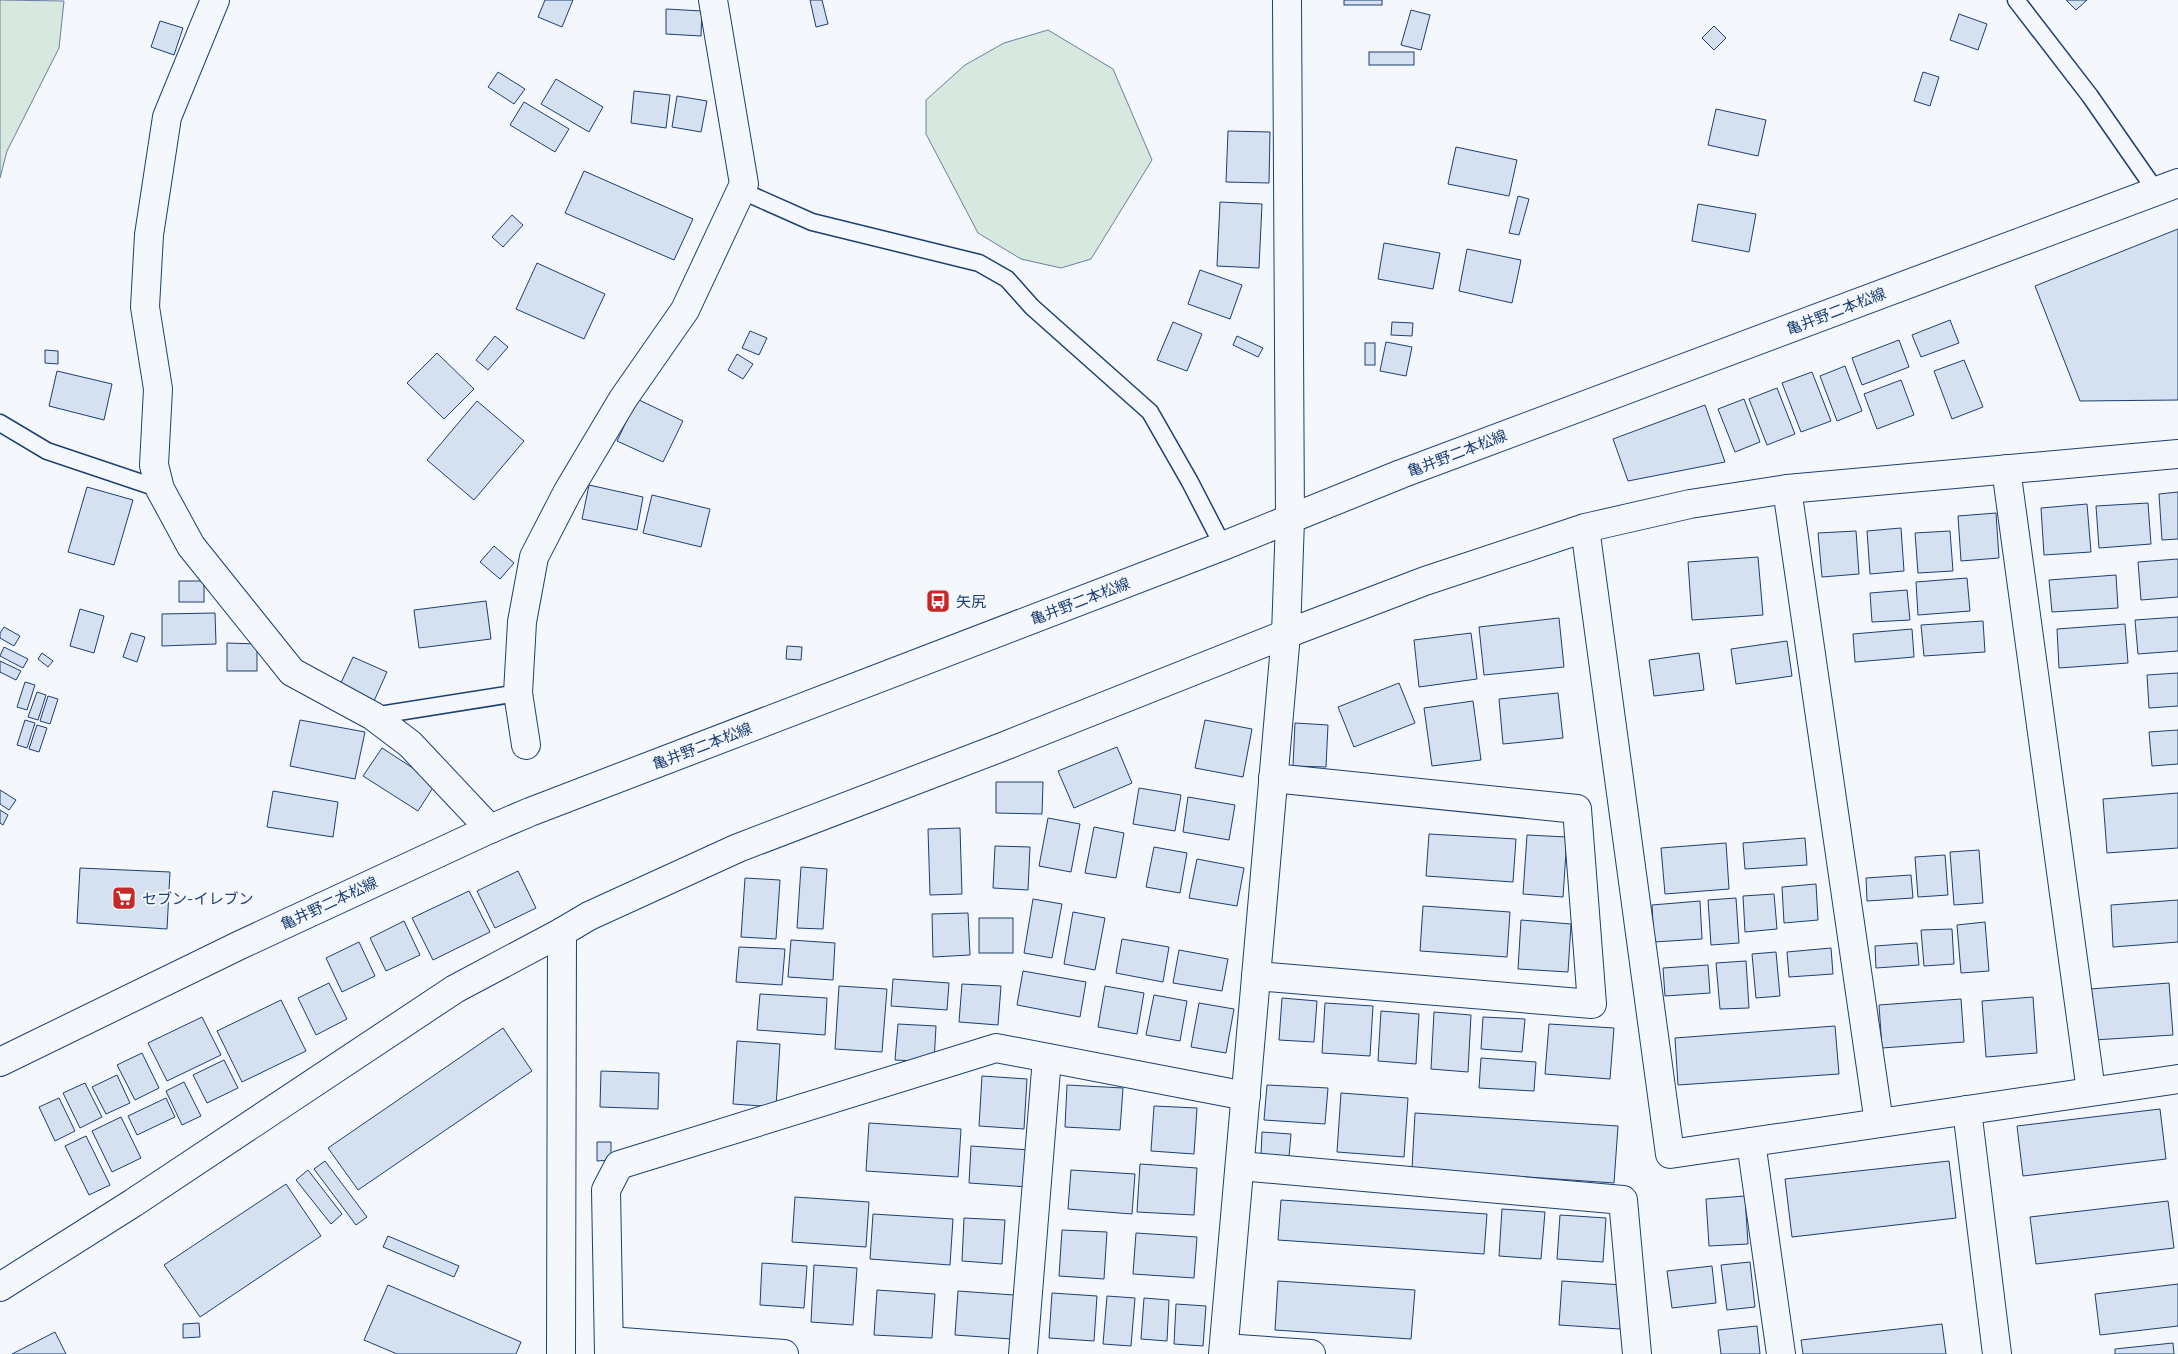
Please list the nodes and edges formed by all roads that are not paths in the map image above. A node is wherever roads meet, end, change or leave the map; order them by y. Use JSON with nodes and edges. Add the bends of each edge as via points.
{"nodes":[{"id":1,"x":215,"y":0,"type":"edge"},
{"id":2,"x":713,"y":0,"type":"edge"},
{"id":3,"x":1287,"y":0,"type":"edge"},
{"id":4,"x":2016,"y":0,"type":"edge"},
{"id":5,"x":2167,"y":187,"type":"edge"},
{"id":6,"x":740,"y":190,"type":"junction"},
{"id":7,"x":0,"y":422,"type":"edge"},
{"id":8,"x":2178,"y":454,"type":"edge"},
{"id":9,"x":2006,"y":469,"type":"junction"},
{"id":10,"x":160,"y":489,"type":"junction"},
{"id":11,"x":1787,"y":489,"type":"junction"},
{"id":12,"x":1290,"y":520,"type":"junction"},
{"id":13,"x":1585,"y":528,"type":"junction"},
{"id":14,"x":1222,"y":546,"type":"junction"},
{"id":15,"x":1286,"y":634,"type":"junction"},
{"id":16,"x":518,"y":693,"type":"junction"},
{"id":17,"x":373,"y":716,"type":"junction"},
{"id":18,"x":526,"y":745,"type":"dead end"},
{"id":19,"x":1273,"y":778,"type":"junction"},
{"id":20,"x":490,"y":829,"type":"junction"},
{"id":21,"x":562,"y":932,"type":"junction"},
{"id":22,"x":1256,"y":976,"type":"junction"},
{"id":23,"x":1047,"y":1058,"type":"junction"},
{"id":24,"x":0,"y":1062,"type":"edge"},
{"id":25,"x":2177,"y":1083,"type":"edge"},
{"id":26,"x":2091,"y":1091,"type":"junction"},
{"id":27,"x":1246,"y":1096,"type":"junction"},
{"id":28,"x":1967,"y":1110,"type":"junction"},
{"id":29,"x":1879,"y":1123,"type":"junction"},
{"id":30,"x":1751,"y":1142,"type":"junction"},
{"id":31,"x":1240,"y":1166,"type":"junction"},
{"id":32,"x":0,"y":1287,"type":"edge"},
{"id":33,"x":609,"y":1348,"type":"edge"},
{"id":34,"x":1224,"y":1351,"type":"edge"},
{"id":35,"x":560,"y":1354,"type":"edge"},
{"id":36,"x":784,"y":1354,"type":"edge"},
{"id":37,"x":1023,"y":1354,"type":"edge"},
{"id":38,"x":1311,"y":1354,"type":"edge"},
{"id":39,"x":1637,"y":1354,"type":"edge"},
{"id":40,"x":1781,"y":1354,"type":"edge"},
{"id":41,"x":1997,"y":1354,"type":"edge"}],
"edges":[{"from":1,"to":10,"type":"street","via":[[167,118],[149,235],[146,307],[158,389],[154,465]]},
{"from":2,"to":6,"type":"street","via":[[744,184]]},
{"from":3,"to":12,"type":"street"},
{"from":4,"to":5,"type":"lane","via":[[2090,96]]},
{"from":5,"to":12,"type":"street","name":"亀井野二本松線","via":[[1401,474]]},
{"from":6,"to":14,"type":"lane","via":[[812,222],[979,263],[1007,279],[1032,307],[1150,412]]},
{"from":6,"to":16,"type":"street","via":[[685,310],[623,399],[567,493],[534,557],[522,622]]},
{"from":7,"to":10,"type":"lane","via":[[47,451]]},
{"from":8,"to":9,"type":"street"},
{"from":9,"to":11,"type":"street"},
{"from":9,"to":26,"type":"street"},
{"from":10,"to":17,"type":"street","via":[[191,546],[292,672]]},
{"from":11,"to":13,"type":"street","via":[[1690,504]]},
{"from":11,"to":29,"type":"street"},
{"from":12,"to":14,"type":"street","name":"亀井野二本松線"},
{"from":12,"to":15,"type":"street"},
{"from":13,"to":15,"type":"street","via":[[1425,581]]},
{"from":13,"to":30,"type":"street","via":[[1670,1154]]},
{"from":14,"to":20,"type":"street","name":"亀井野二本松線"},
{"from":15,"to":19,"type":"street"},
{"from":15,"to":21,"type":"street","via":[[738,848],[589,916]]},
{"from":16,"to":17,"type":"lane"},
{"from":16,"to":18,"type":"street"},
{"from":17,"to":20,"type":"street","via":[[410,744]]},
{"from":19,"to":22,"type":"street"},
{"from":19,"to":22,"type":"street","via":[[1577,809],[1592,1004]]},
{"from":20,"to":24,"type":"street","name":"亀井野二本松線","via":[[240,945]]},
{"from":21,"to":32,"type":"street","via":[[455,989],[133,1204]]},
{"from":21,"to":35,"type":"street"},
{"from":22,"to":27,"type":"street"},
{"from":23,"to":27,"type":"street"},
{"from":23,"to":33,"type":"street","via":[[996,1048],[619,1165],[606,1190]]},
{"from":23,"to":37,"type":"street"},
{"from":25,"to":26,"type":"street"},
{"from":26,"to":28,"type":"street"},
{"from":27,"to":31,"type":"street"},
{"from":28,"to":29,"type":"street"},
{"from":28,"to":41,"type":"street"},
{"from":29,"to":30,"type":"street"},
{"from":30,"to":40,"type":"street"},
{"from":31,"to":34,"type":"street"},
{"from":31,"to":39,"type":"street","via":[[1622,1200]]},
{"from":33,"to":36,"type":"street"},
{"from":34,"to":38,"type":"street"}]}
